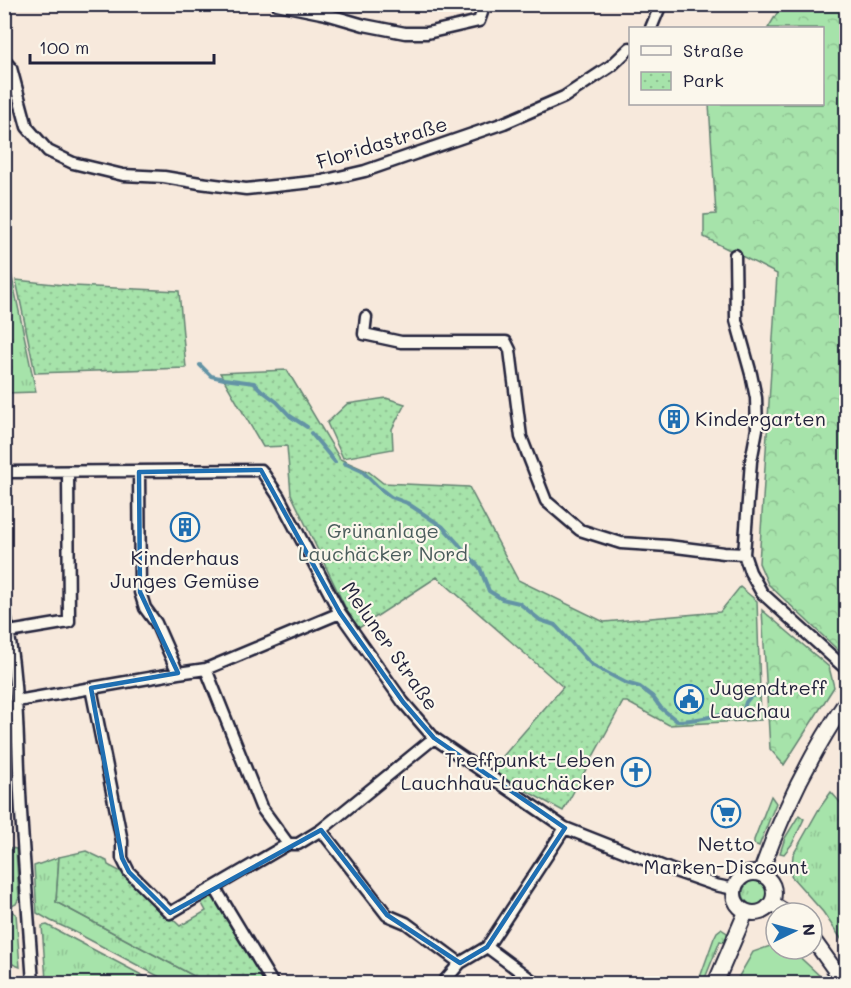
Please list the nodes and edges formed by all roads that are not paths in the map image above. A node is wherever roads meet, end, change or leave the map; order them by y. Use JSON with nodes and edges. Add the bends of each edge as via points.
{"nodes":[{"id":1,"x":277,"y":4,"type":"edge"},
{"id":2,"x":484,"y":4,"type":"edge"},
{"id":3,"x":662,"y":4,"type":"edge"},
{"id":4,"x":327,"y":9,"type":"edge"},
{"id":5,"x":651,"y":27,"type":"edge"},
{"id":6,"x":629,"y":49,"type":"edge"},
{"id":7,"x":4,"y":60,"type":"edge"},
{"id":8,"x":735,"y":255,"type":"dead end"},
{"id":9,"x":366,"y":317,"type":"dead end"},
{"id":10,"x":68,"y":472,"type":"junction"},
{"id":11,"x":139,"y":472,"type":"junction"},
{"id":12,"x":4,"y":474,"type":"edge"},
{"id":13,"x":744,"y":554,"type":"junction"},
{"id":14,"x":4,"y":611,"type":"edge"},
{"id":15,"x":340,"y":613,"type":"junction"},
{"id":16,"x":9,"y":632,"type":"junction"},
{"id":17,"x":206,"y":669,"type":"junction"},
{"id":18,"x":846,"y":669,"type":"edge"},
{"id":19,"x":178,"y":673,"type":"junction"},
{"id":20,"x":91,"y":688,"type":"junction"},
{"id":21,"x":17,"y":701,"type":"junction"},
{"id":22,"x":846,"y":702,"type":"edge"},
{"id":23,"x":434,"y":738,"type":"junction"},
{"id":24,"x":565,"y":828,"type":"junction"},
{"id":25,"x":321,"y":830,"type":"junction"},
{"id":26,"x":288,"y":844,"type":"junction"},
{"id":27,"x":760,"y":874,"type":"junction"},
{"id":28,"x":215,"y":888,"type":"junction"},
{"id":29,"x":734,"y":889,"type":"junction"},
{"id":30,"x":773,"y":901,"type":"edge"},
{"id":31,"x":764,"y":911,"type":"edge"},
{"id":32,"x":746,"y":912,"type":"junction"},
{"id":33,"x":487,"y":947,"type":"junction"},
{"id":34,"x":824,"y":955,"type":"edge"},
{"id":35,"x":460,"y":963,"type":"junction"},
{"id":36,"x":33,"y":984,"type":"edge"},
{"id":37,"x":273,"y":984,"type":"edge"},
{"id":38,"x":442,"y":984,"type":"edge"},
{"id":39,"x":537,"y":984,"type":"edge"},
{"id":40,"x":715,"y":984,"type":"edge"},
{"id":41,"x":845,"y":984,"type":"edge"}],
"edges":[{"from":1,"to":4,"type":"street"},
{"from":2,"to":4,"type":"street","via":[[479,21],[427,33],[364,25]]},
{"from":3,"to":5,"type":"street"},
{"from":6,"to":7,"type":"street","name":"Floridastraße","via":[[611,66],[564,97],[504,123],[365,171],[322,181],[246,189],[123,175],[73,163],[48,151],[27,127],[11,68]]},
{"from":8,"to":13,"type":"street","via":[[736,320],[756,398],[757,429]]},
{"from":9,"to":13,"type":"street","via":[[364,334],[401,342],[506,342],[521,437],[546,501],[580,530],[621,543]]},
{"from":10,"to":11,"type":"street","name":"Meluner Straße"},
{"from":10,"to":12,"type":"street","name":"Meluner Straße"},
{"from":10,"to":16,"type":"street","via":[[69,622]]},
{"from":11,"to":15,"type":"street","name":"Meluner Straße","via":[[261,470]]},
{"from":11,"to":19,"type":"street","via":[[140,592]]},
{"from":13,"to":18,"type":"street","via":[[762,593]]},
{"from":14,"to":16,"type":"street"},
{"from":15,"to":17,"type":"street"},
{"from":15,"to":23,"type":"street","name":"Meluner Straße","via":[[403,702]]},
{"from":16,"to":21,"type":"street"},
{"from":17,"to":19,"type":"street"},
{"from":17,"to":26,"type":"street","via":[[261,807]]},
{"from":19,"to":20,"type":"street"},
{"from":20,"to":21,"type":"street"},
{"from":20,"to":28,"type":"street","via":[[122,841],[122,858],[129,872],[170,913]]},
{"from":21,"to":36,"type":"street"},
{"from":22,"to":27,"type":"street","via":[[806,768]]},
{"from":23,"to":24,"type":"street","name":"Meluner Straße"},
{"from":23,"to":25,"type":"street"},
{"from":24,"to":29,"type":"street","name":"Meluner Straße","via":[[669,869]]},
{"from":24,"to":33,"type":"street"},
{"from":25,"to":26,"type":"street","via":[[298,844]]},
{"from":25,"to":35,"type":"street","via":[[387,915],[406,923]]},
{"from":26,"to":28,"type":"street"},
{"from":27,"to":29,"type":"street","via":[[747,874]]},
{"from":27,"to":30,"type":"street","via":[[773,886]]},
{"from":28,"to":37,"type":"street"},
{"from":29,"to":32,"type":"street","via":[[736,902]]},
{"from":31,"to":32,"type":"street"},
{"from":32,"to":40,"type":"street"},
{"from":33,"to":35,"type":"street"},
{"from":33,"to":39,"type":"street"},
{"from":34,"to":41,"type":"street"},
{"from":35,"to":38,"type":"street"}]}
